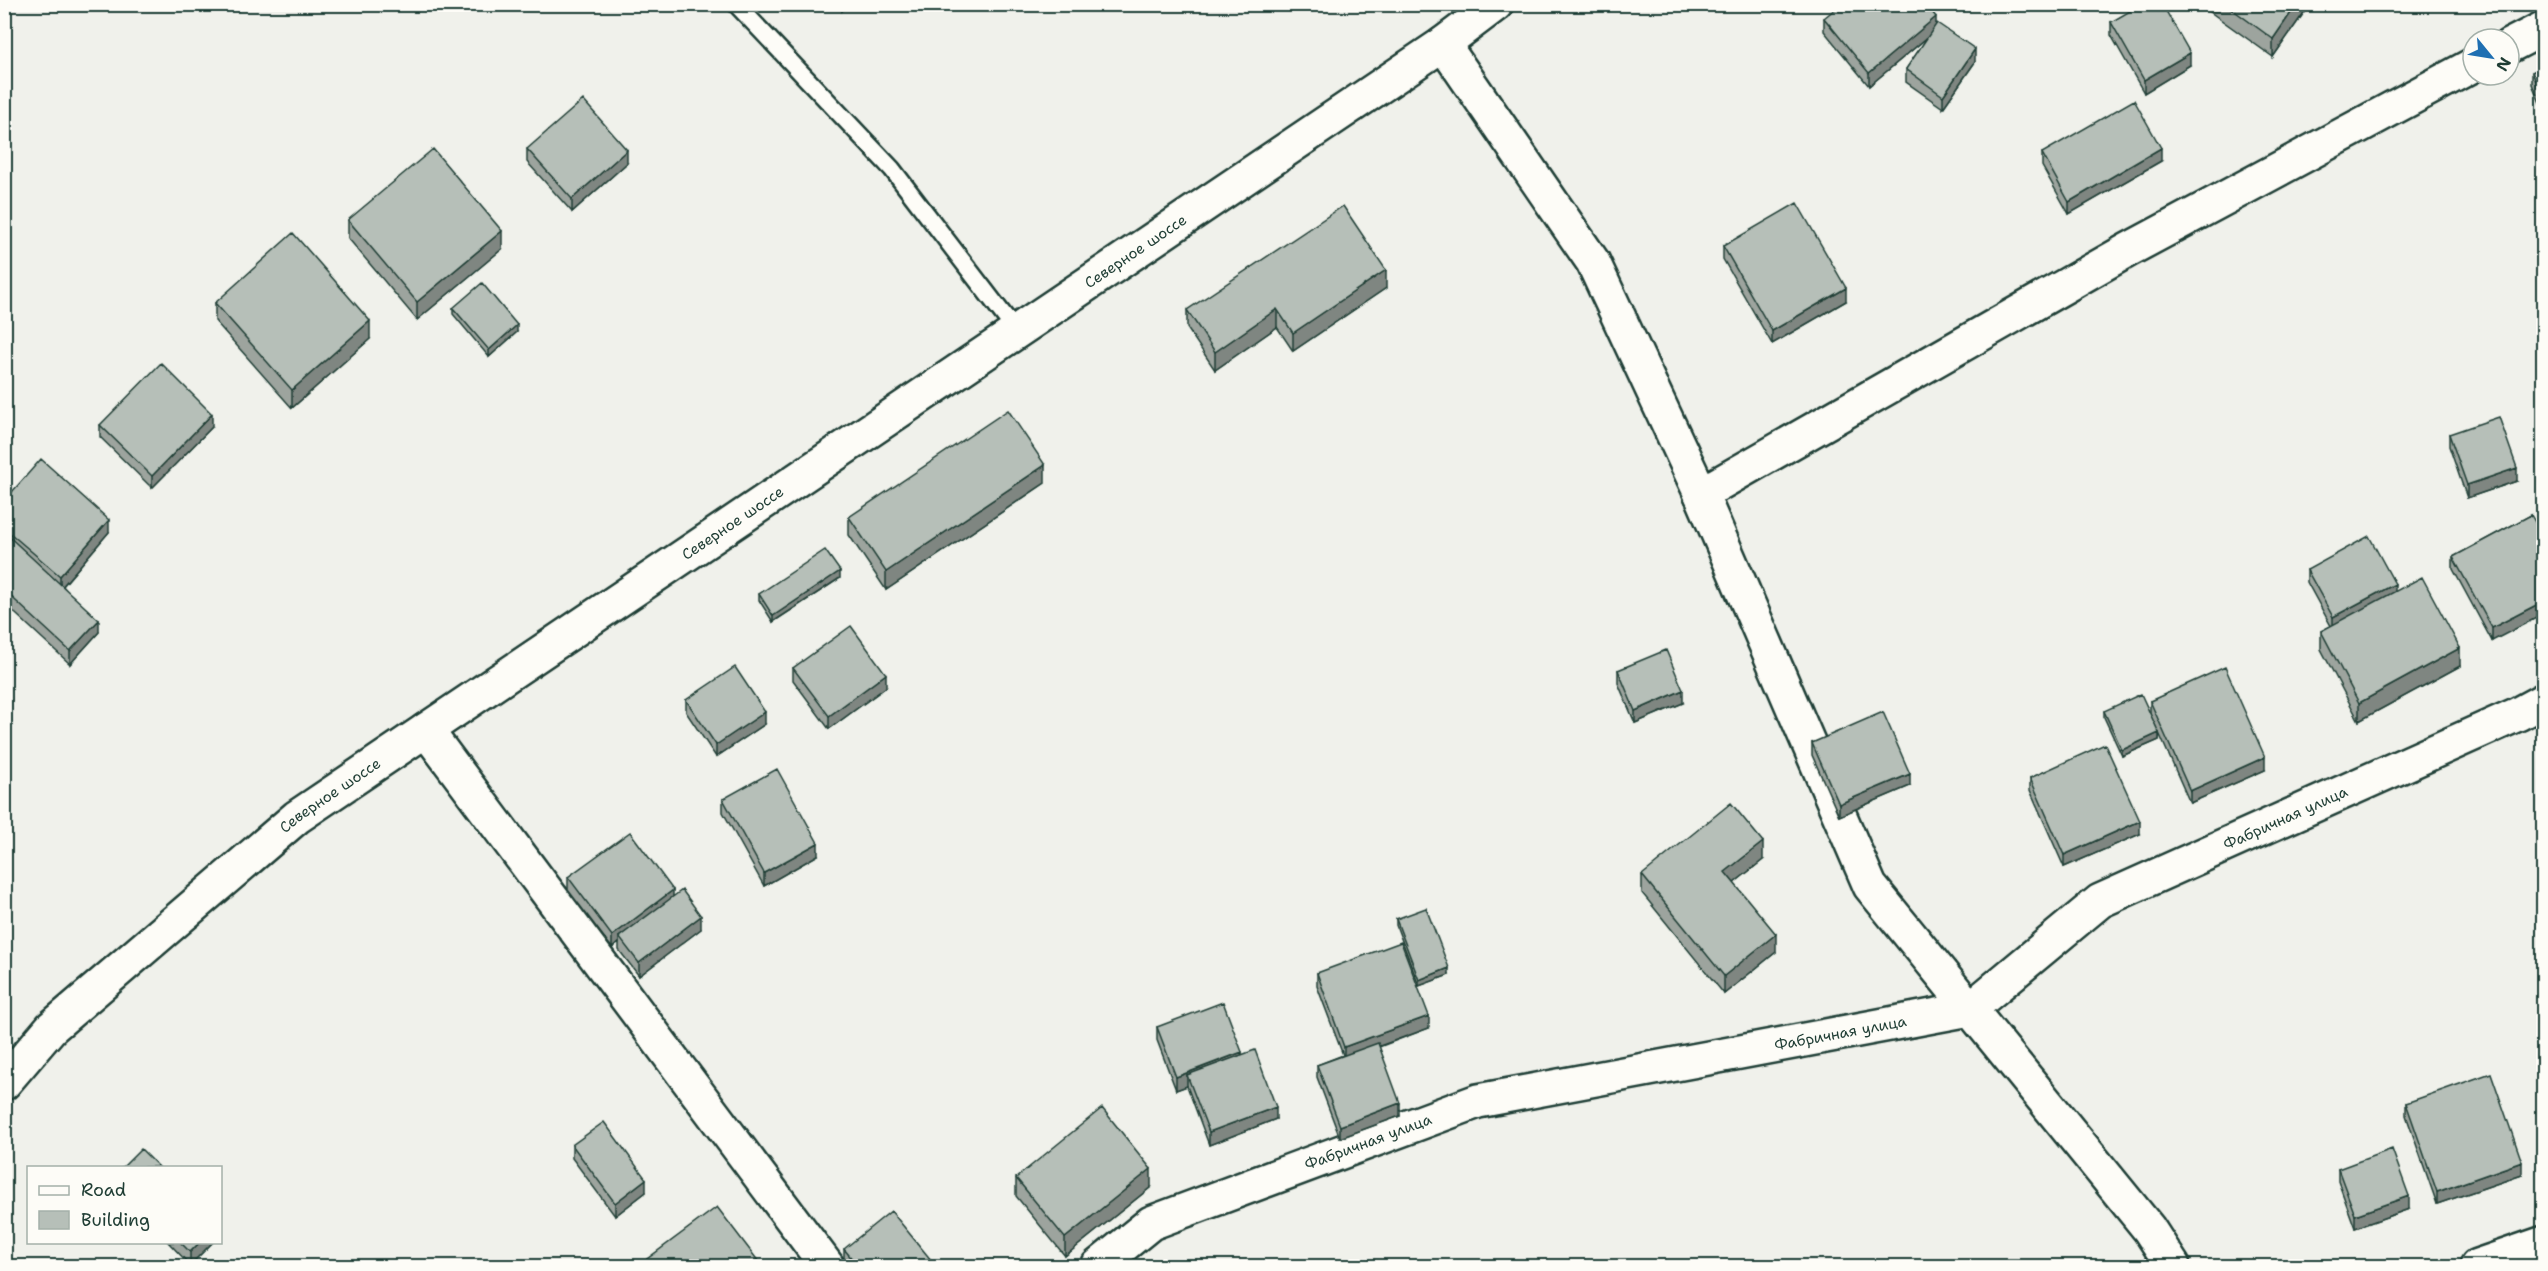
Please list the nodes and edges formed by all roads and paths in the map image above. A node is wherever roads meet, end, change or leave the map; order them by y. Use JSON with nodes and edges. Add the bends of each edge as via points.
{"nodes":[{"id":1,"x":736,"y":4,"type":"edge"},
{"id":2,"x":1497,"y":4,"type":"edge"},
{"id":3,"x":2544,"y":28,"type":"edge"},
{"id":4,"x":2521,"y":40,"type":"edge"},
{"id":5,"x":1443,"y":44,"type":"junction"},
{"id":6,"x":2461,"y":71,"type":"edge"},
{"id":7,"x":1016,"y":331,"type":"junction"},
{"id":8,"x":1701,"y":494,"type":"junction"},
{"id":9,"x":2544,"y":700,"type":"edge"},
{"id":10,"x":426,"y":730,"type":"junction"},
{"id":11,"x":1970,"y":1009,"type":"junction"},
{"id":12,"x":4,"y":1083,"type":"edge"},
{"id":13,"x":2544,"y":1243,"type":"edge"},
{"id":14,"x":827,"y":1266,"type":"edge"},
{"id":15,"x":1098,"y":1266,"type":"edge"},
{"id":16,"x":2174,"y":1266,"type":"edge"},
{"id":17,"x":2477,"y":1266,"type":"edge"}],
"edges":[{"from":1,"to":7,"type":"lane","via":[[892,169]]},
{"from":2,"to":5,"type":"street","name":"Северное шоссе"},
{"from":3,"to":4,"type":"street"},
{"from":5,"to":7,"type":"street","name":"Северное шоссе"},
{"from":5,"to":8,"type":"street","via":[[1593,262]]},
{"from":6,"to":8,"type":"street","via":[[2128,250]]},
{"from":7,"to":10,"type":"street","name":"Северное шоссе"},
{"from":8,"to":11,"type":"street","via":[[1870,886]]},
{"from":9,"to":11,"type":"street","name":"Фабричная улица","via":[[2100,901]]},
{"from":10,"to":12,"type":"street","name":"Северное шоссе","via":[[297,818],[51,1028]]},
{"from":10,"to":14,"type":"street"},
{"from":11,"to":15,"type":"street","name":"Фабричная улица","via":[[1478,1101],[1151,1223]]},
{"from":11,"to":16,"type":"street","via":[[2149,1229]]},
{"from":13,"to":17,"type":"street"}]}
